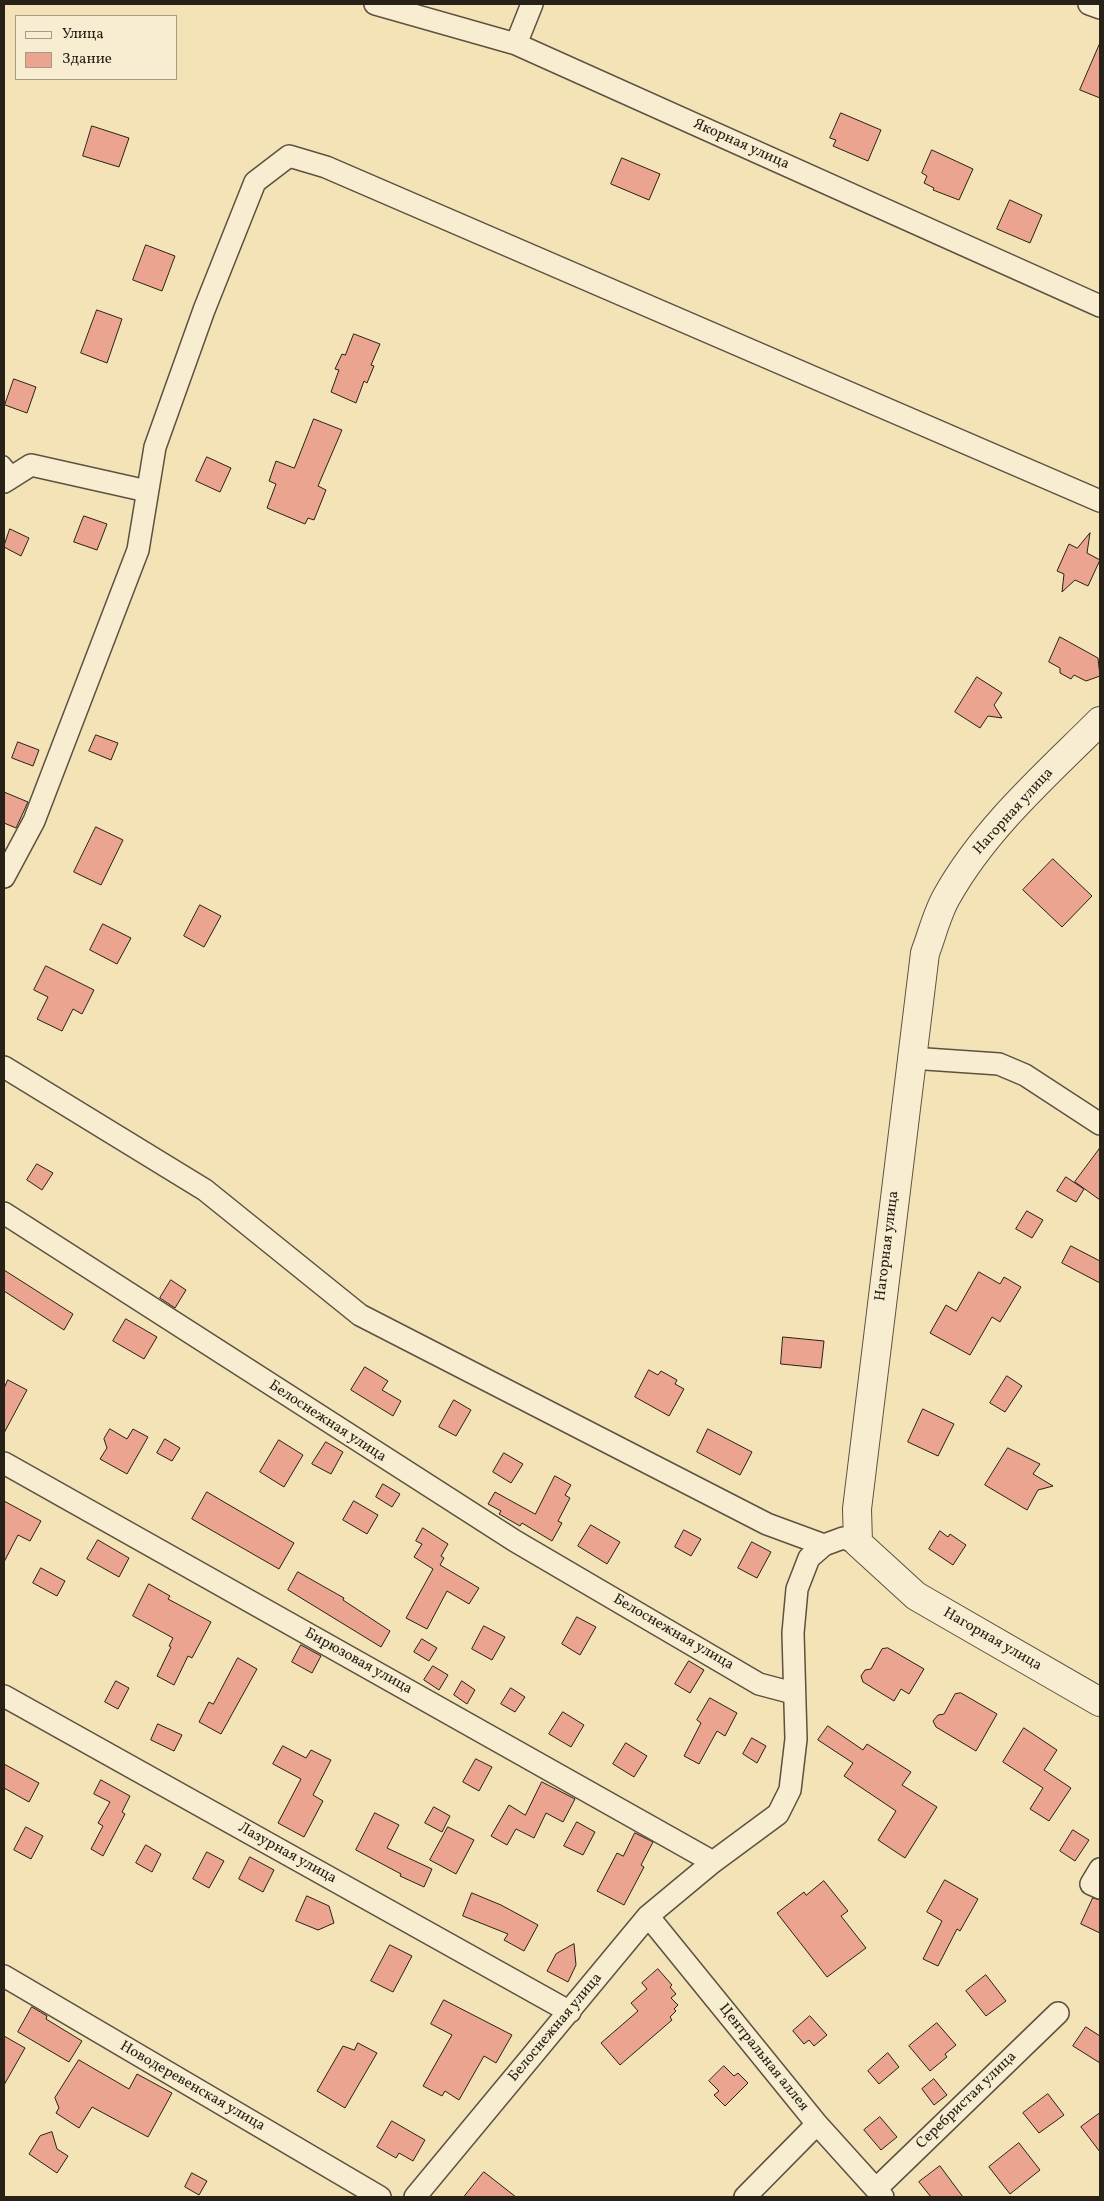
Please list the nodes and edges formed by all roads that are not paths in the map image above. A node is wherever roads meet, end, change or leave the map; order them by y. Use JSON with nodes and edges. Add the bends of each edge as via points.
{"nodes":[{"id":1,"x":375,"y":4,"type":"edge"},
{"id":2,"x":532,"y":4,"type":"edge"},
{"id":3,"x":1089,"y":4,"type":"edge"},
{"id":4,"x":1100,"y":8,"type":"edge"},
{"id":5,"x":516,"y":44,"type":"junction"},
{"id":6,"x":1100,"y":306,"type":"edge"},
{"id":7,"x":7,"y":473,"type":"edge"},
{"id":8,"x":147,"y":490,"type":"junction"},
{"id":9,"x":1100,"y":501,"type":"edge"},
{"id":10,"x":1100,"y":721,"type":"edge"},
{"id":11,"x":4,"y":877,"type":"edge"},
{"id":12,"x":911,"y":1058,"type":"junction"},
{"id":13,"x":4,"y":1067,"type":"edge"},
{"id":14,"x":1100,"y":1124,"type":"edge"},
{"id":15,"x":4,"y":1212,"type":"edge"},
{"id":16,"x":4,"y":1462,"type":"edge"},
{"id":17,"x":858,"y":1543,"type":"junction"},
{"id":18,"x":824,"y":1545,"type":"junction"},
{"id":19,"x":793,"y":1693,"type":"junction"},
{"id":20,"x":4,"y":1696,"type":"edge"},
{"id":21,"x":1100,"y":1702,"type":"edge"},
{"id":22,"x":713,"y":1862,"type":"junction"},
{"id":23,"x":1100,"y":1869,"type":"edge"},
{"id":24,"x":1100,"y":1888,"type":"edge"},
{"id":25,"x":648,"y":1916,"type":"junction"},
{"id":26,"x":4,"y":1976,"type":"edge"},
{"id":27,"x":570,"y":2012,"type":"junction"},
{"id":28,"x":1058,"y":2014,"type":"dead end"},
{"id":29,"x":817,"y":2124,"type":"junction"},
{"id":30,"x":879,"y":2193,"type":"edge"},
{"id":31,"x":380,"y":2197,"type":"edge"},
{"id":32,"x":415,"y":2197,"type":"edge"},
{"id":33,"x":745,"y":2197,"type":"edge"}],
"edges":[{"from":1,"to":5,"type":"street","name":"Якорная улица"},
{"from":2,"to":5,"type":"street"},
{"from":3,"to":4,"type":"street"},
{"from":5,"to":6,"type":"street","name":"Якорная улица"},
{"from":7,"to":8,"type":"street","via":[[31,465]]},
{"from":8,"to":9,"type":"street","via":[[155,447],[204,310],[255,182],[289,156],[326,167]]},
{"from":8,"to":11,"type":"street","via":[[138,550],[111,625],[34,821]]},
{"from":10,"to":12,"type":"street","name":"Нагорная улица","via":[[997,826],[946,897],[926,953]]},
{"from":12,"to":14,"type":"street","via":[[999,1064],[1025,1075]]},
{"from":12,"to":17,"type":"street","name":"Нагорная улица","via":[[857,1509]]},
{"from":13,"to":18,"type":"street","via":[[205,1190],[360,1315],[767,1524]]},
{"from":15,"to":19,"type":"street","name":"Белоснежная улица","via":[[515,1541],[759,1684]]},
{"from":16,"to":22,"type":"street","name":"Бирюзовая улица"},
{"from":17,"to":18,"type":"street","via":[[843,1538]]},
{"from":17,"to":21,"type":"street","name":"Нагорная улица","via":[[916,1596]]},
{"from":18,"to":19,"type":"street","via":[[809,1558],[797,1589],[792,1633]]},
{"from":19,"to":22,"type":"street","name":"Белоснежная улица","via":[[796,1739],[790,1790],[778,1814]]},
{"from":20,"to":27,"type":"street","name":"Лазурная улица"},
{"from":22,"to":25,"type":"street","name":"Белоснежная улица"},
{"from":23,"to":24,"type":"street","via":[[1091,1884]]},
{"from":25,"to":27,"type":"street","name":"Белоснежная улица"},
{"from":25,"to":29,"type":"street","name":"Центральная аллея"},
{"from":26,"to":31,"type":"street","name":"Новодеревенская улица"},
{"from":27,"to":32,"type":"street","name":"Белоснежная улица"},
{"from":28,"to":30,"type":"street","name":"Серебристая улица"},
{"from":29,"to":30,"type":"street","name":"Центральная аллея"},
{"from":29,"to":33,"type":"street"}]}
